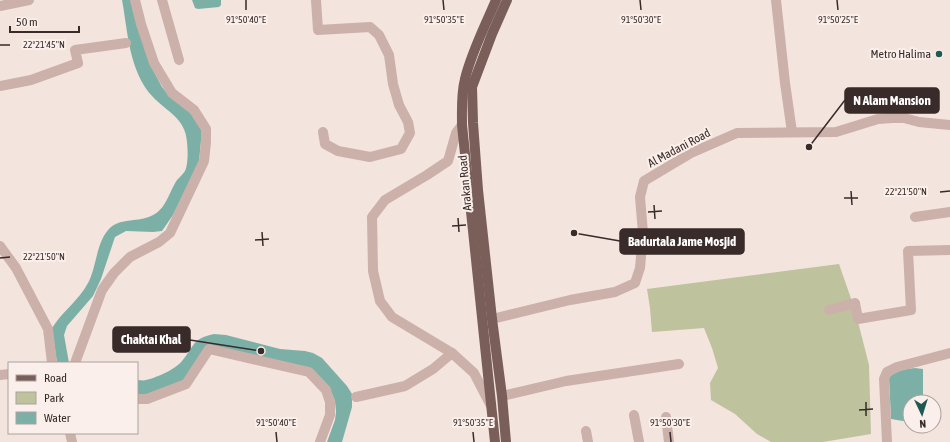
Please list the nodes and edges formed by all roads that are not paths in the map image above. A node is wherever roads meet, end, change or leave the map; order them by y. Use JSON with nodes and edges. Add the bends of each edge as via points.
{"nodes":[{"id":1,"x":26,"y":0,"type":"edge"},
{"id":2,"x":29,"y":0,"type":"edge"},
{"id":3,"x":135,"y":0,"type":"edge"},
{"id":4,"x":162,"y":0,"type":"edge"},
{"id":5,"x":316,"y":0,"type":"edge"},
{"id":6,"x":496,"y":0,"type":"edge"},
{"id":7,"x":507,"y":0,"type":"edge"},
{"id":8,"x":776,"y":0,"type":"edge"},
{"id":9,"x":0,"y":6,"type":"edge"},
{"id":10,"x":126,"y":43,"type":"dead end"},
{"id":11,"x":179,"y":60,"type":"dead end"},
{"id":12,"x":0,"y":86,"type":"edge"},
{"id":13,"x":462,"y":125,"type":"junction"},
{"id":14,"x":950,"y":125,"type":"edge"},
{"id":15,"x":323,"y":132,"type":"dead end"},
{"id":16,"x":792,"y":132,"type":"junction"},
{"id":17,"x":950,"y":212,"type":"edge"},
{"id":18,"x":915,"y":217,"type":"dead end"},
{"id":19,"x":0,"y":246,"type":"edge"},
{"id":20,"x":950,"y":250,"type":"edge"},
{"id":21,"x":829,"y":310,"type":"dead end"},
{"id":22,"x":492,"y":319,"type":"junction"},
{"id":23,"x":452,"y":352,"type":"junction"},
{"id":24,"x":950,"y":353,"type":"edge"},
{"id":25,"x":51,"y":362,"type":"edge"},
{"id":26,"x":75,"y":362,"type":"edge"},
{"id":27,"x":680,"y":364,"type":"dead end"},
{"id":28,"x":502,"y":396,"type":"junction"},
{"id":29,"x":356,"y":397,"type":"dead end"},
{"id":30,"x":138,"y":399,"type":"edge"},
{"id":31,"x":492,"y":407,"type":"junction"},
{"id":32,"x":634,"y":415,"type":"dead end"},
{"id":33,"x":666,"y":417,"type":"dead end"},
{"id":34,"x":586,"y":431,"type":"dead end"},
{"id":35,"x":320,"y":442,"type":"edge"},
{"id":36,"x":495,"y":442,"type":"edge"},
{"id":37,"x":506,"y":442,"type":"edge"},
{"id":38,"x":588,"y":442,"type":"edge"},
{"id":39,"x":639,"y":442,"type":"edge"},
{"id":40,"x":669,"y":442,"type":"edge"},
{"id":41,"x":887,"y":442,"type":"edge"}],
"edges":[{"from":1,"to":2,"type":"street"},
{"from":1,"to":9,"type":"street"},
{"from":3,"to":26,"type":"street","via":[[154,62],[172,93],[194,110],[206,129],[204,160],[170,232],[158,242],[130,257],[102,290]]},
{"from":4,"to":11,"type":"street"},
{"from":5,"to":15,"type":"street","via":[[318,30],[370,27],[379,35],[389,55],[399,105],[408,122],[410,133],[401,149],[370,157],[338,152],[326,144]]},
{"from":6,"to":13,"type":"main road","name":"Arakan Road","via":[[465,78]]},
{"from":7,"to":22,"type":"main road","name":"Arakan Road","via":[[472,87],[478,190]]},
{"from":8,"to":16,"type":"street"},
{"from":10,"to":12,"type":"street","via":[[75,50],[78,63],[31,80]]},
{"from":13,"to":23,"type":"street","via":[[456,133],[448,161],[385,200],[372,217],[373,271],[380,301],[392,317]]},
{"from":13,"to":31,"type":"main road","name":"Arakan Road"},
{"from":14,"to":16,"type":"street","name":"Al Madani Road","via":[[892,118],[878,119],[836,132]]},
{"from":16,"to":22,"type":"street","name":"Al Madani Road","via":[[737,133],[691,153],[644,181],[640,197],[643,233],[640,268],[635,283],[615,292]]},
{"from":17,"to":18,"type":"street"},
{"from":19,"to":25,"type":"street","via":[[16,268],[48,329]]},
{"from":20,"to":21,"type":"street","via":[[908,251],[911,310],[858,319],[855,303]]},
{"from":22,"to":28,"type":"main road","name":"Arakan Road"},
{"from":23,"to":29,"type":"street","via":[[433,369],[405,386]]},
{"from":23,"to":31,"type":"street","via":[[474,373]]},
{"from":24,"to":41,"type":"street","via":[[887,372],[884,379]]},
{"from":27,"to":28,"type":"street","via":[[566,381]]},
{"from":28,"to":37,"type":"main road","name":"Arakan Road"},
{"from":30,"to":35,"type":"street","via":[[147,399],[186,384],[209,349],[309,372],[326,390],[330,402],[330,415]]},
{"from":31,"to":36,"type":"main road","name":"Arakan Road"},
{"from":32,"to":39,"type":"street"},
{"from":33,"to":40,"type":"street"},
{"from":34,"to":38,"type":"street"}]}
